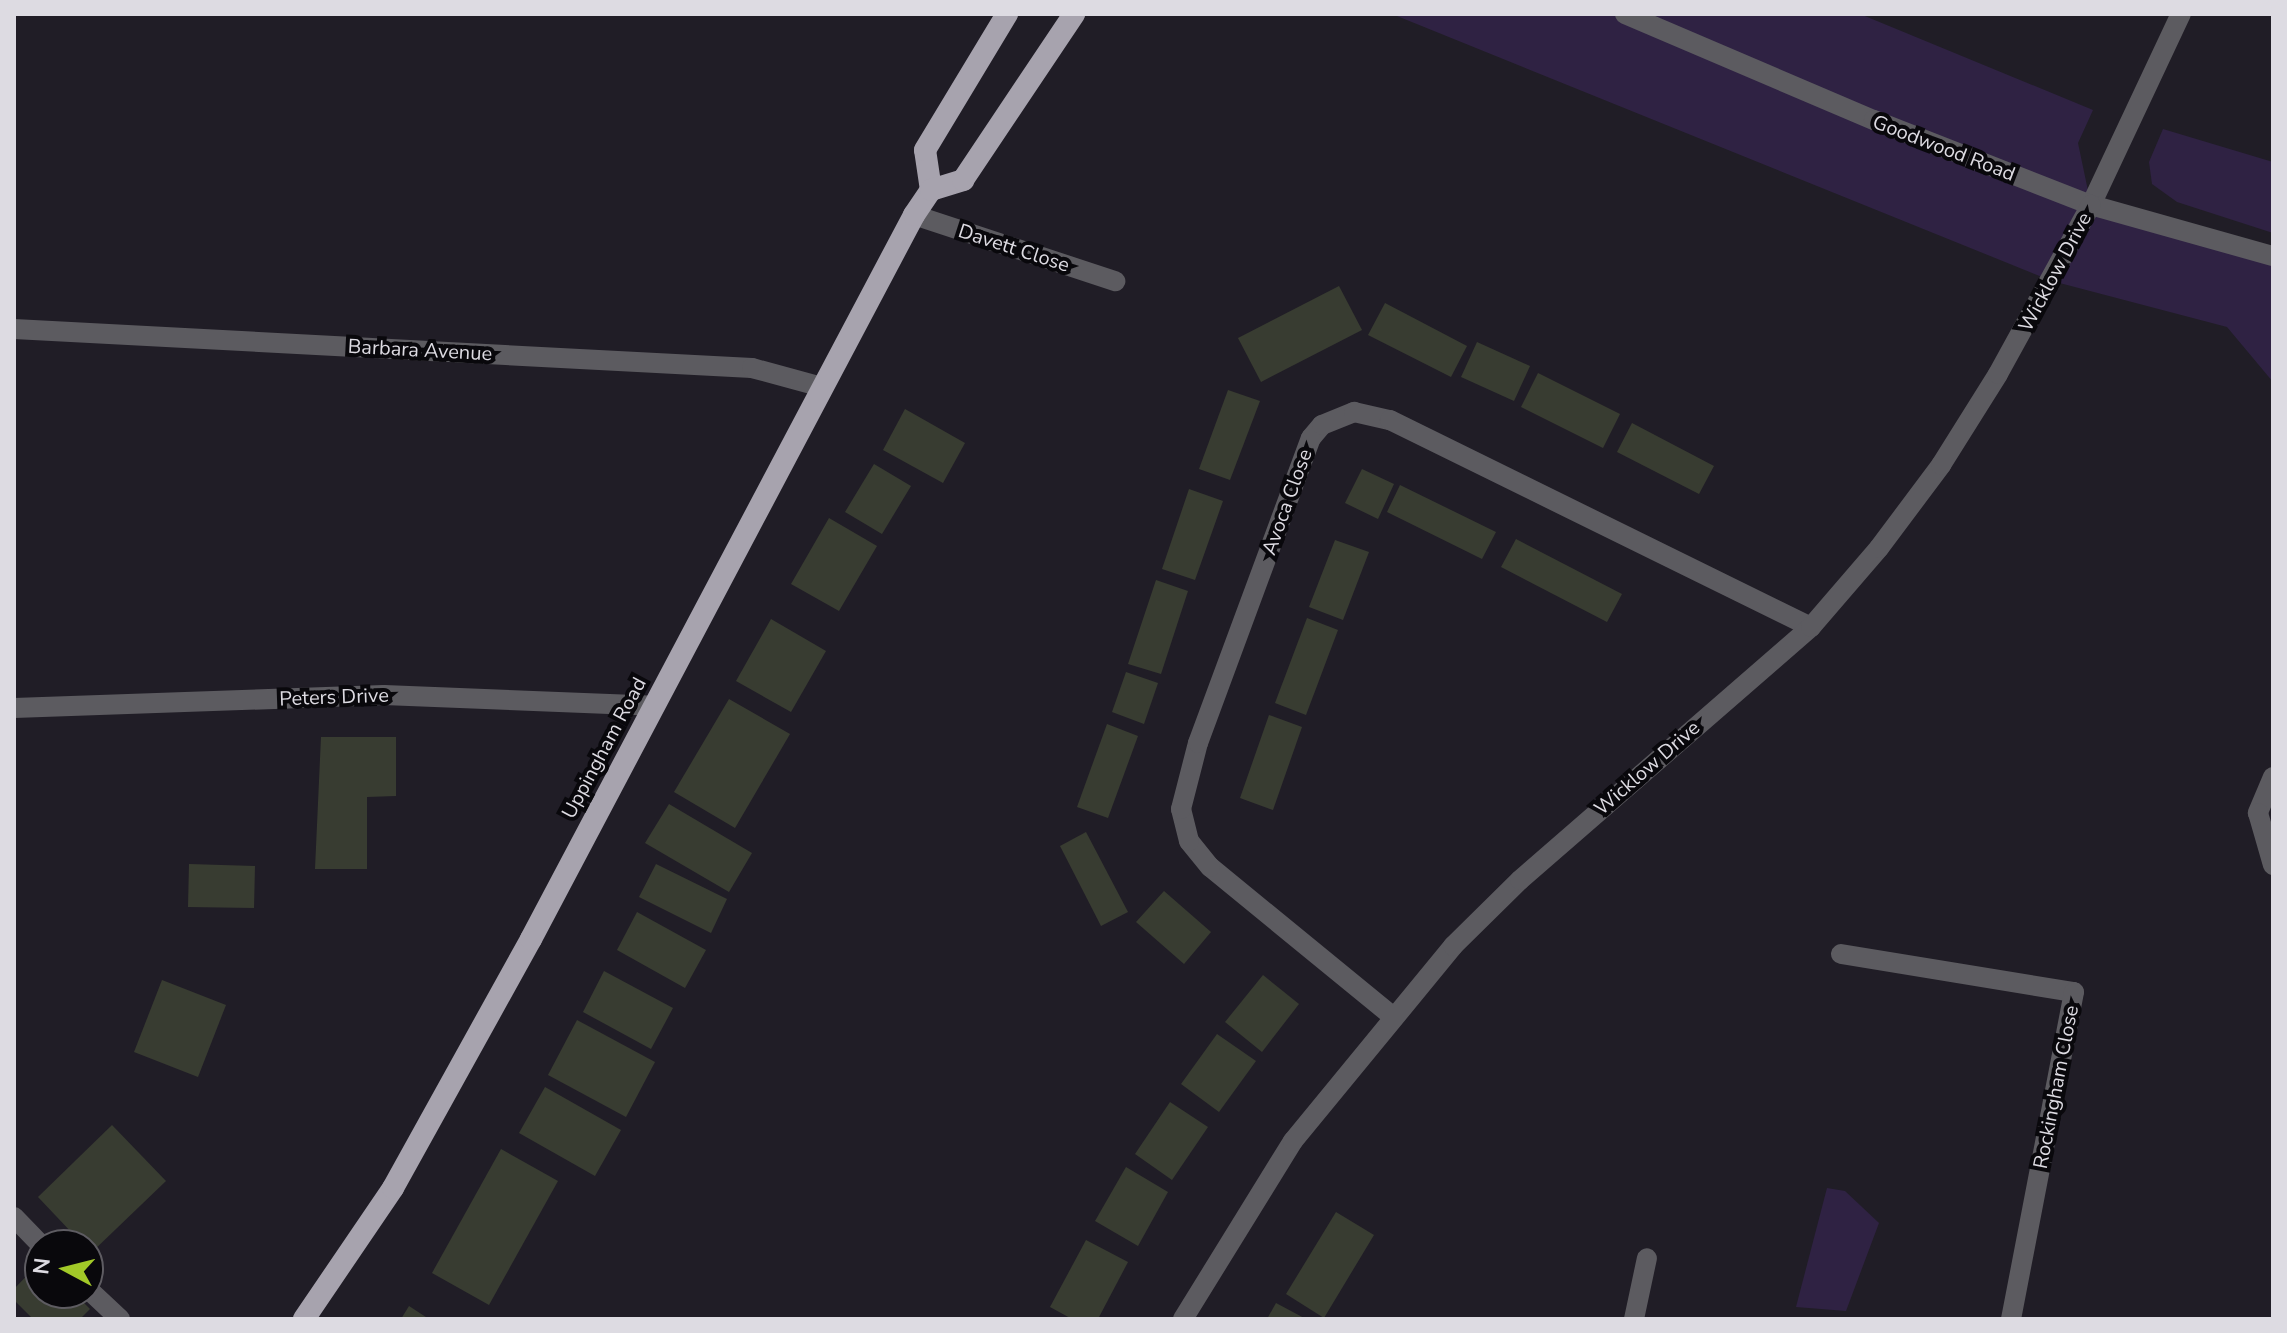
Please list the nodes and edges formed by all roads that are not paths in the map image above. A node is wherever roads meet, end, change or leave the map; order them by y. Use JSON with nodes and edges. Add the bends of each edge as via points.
{"nodes":[{"id":1,"x":1007,"y":14,"type":"edge"},
{"id":2,"x":1074,"y":14,"type":"edge"},
{"id":3,"x":1625,"y":14,"type":"edge"},
{"id":4,"x":2181,"y":14,"type":"edge"},
{"id":5,"x":931,"y":190,"type":"junction"},
{"id":6,"x":2091,"y":205,"type":"junction"},
{"id":7,"x":914,"y":215,"type":"junction"},
{"id":8,"x":2273,"y":256,"type":"edge"},
{"id":9,"x":1115,"y":281,"type":"dead end"},
{"id":10,"x":14,"y":329,"type":"edge"},
{"id":11,"x":822,"y":387,"type":"junction"},
{"id":12,"x":1811,"y":627,"type":"junction"},
{"id":13,"x":654,"y":706,"type":"junction"},
{"id":14,"x":14,"y":708,"type":"edge"},
{"id":15,"x":2273,"y":777,"type":"edge"},
{"id":16,"x":2273,"y":865,"type":"edge"},
{"id":17,"x":1841,"y":954,"type":"dead end"},
{"id":18,"x":1391,"y":1015,"type":"junction"},
{"id":19,"x":1647,"y":1258,"type":"dead end"},
{"id":20,"x":104,"y":1304,"type":"edge"},
{"id":21,"x":120,"y":1319,"type":"edge"},
{"id":22,"x":304,"y":1319,"type":"edge"},
{"id":23,"x":1183,"y":1319,"type":"edge"},
{"id":24,"x":1634,"y":1319,"type":"edge"},
{"id":25,"x":2011,"y":1319,"type":"edge"}],
"edges":[{"from":1,"to":5,"type":"highway","via":[[925,150]]},
{"from":2,"to":5,"type":"highway","via":[[963,180]]},
{"from":3,"to":6,"type":"street","name":"Goodwood Road"},
{"from":4,"to":6,"type":"street","name":"Wicklow Drive"},
{"from":5,"to":7,"type":"highway","name":"Uppingham Road"},
{"from":6,"to":8,"type":"street","name":"Goodwood Road"},
{"from":6,"to":12,"type":"street","name":"Wicklow Drive","via":[[2045,294],[1941,465]]},
{"from":7,"to":9,"type":"street","name":"Davett Close"},
{"from":7,"to":11,"type":"highway","name":"Uppingham Road"},
{"from":10,"to":11,"type":"street","name":"Barbara Avenue","via":[[752,368]]},
{"from":11,"to":13,"type":"highway","name":"Uppingham Road"},
{"from":12,"to":18,"type":"street","name":"Wicklow Drive","via":[[1520,880]]},
{"from":12,"to":18,"type":"street","name":"Avoca Close","via":[[1390,420],[1354,412],[1322,425],[1311,438],[1186,775],[1181,809],[1189,841],[1210,867]]},
{"from":13,"to":14,"type":"street","name":"Peters Drive","via":[[384,695]]},
{"from":13,"to":22,"type":"highway","name":"Uppingham Road","via":[[393,1188]]},
{"from":15,"to":16,"type":"street","via":[[2258,813]]},
{"from":17,"to":25,"type":"street","name":"Rockingham Close","via":[[2074,992]]},
{"from":18,"to":23,"type":"street","name":"Wicklow Drive","via":[[1293,1141]]},
{"from":19,"to":24,"type":"street"},
{"from":20,"to":21,"type":"street"}]}
